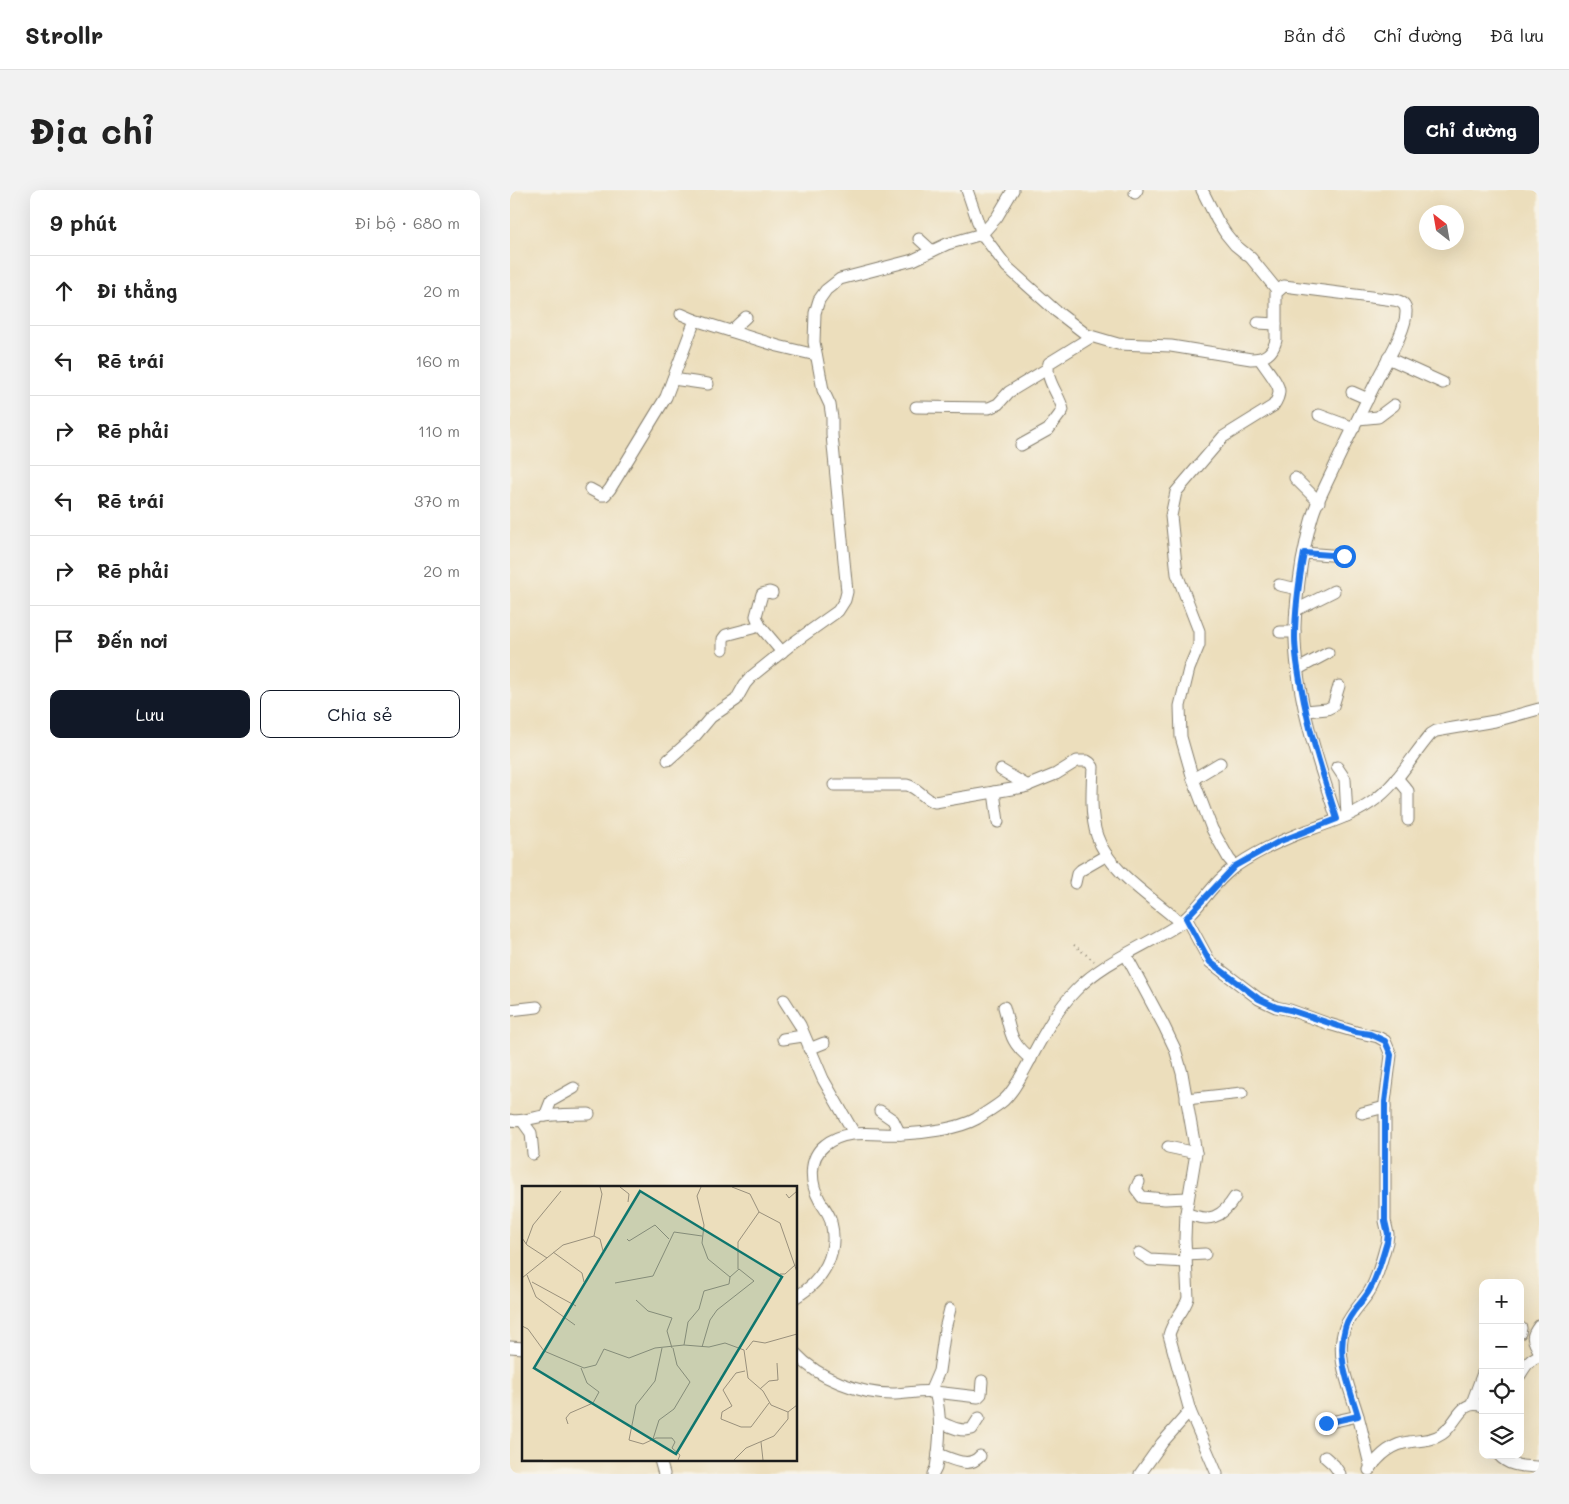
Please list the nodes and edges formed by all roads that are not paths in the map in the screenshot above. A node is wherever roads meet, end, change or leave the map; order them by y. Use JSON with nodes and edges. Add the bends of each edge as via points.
{"nodes":[{"id":1,"x":967,"y":190,"type":"edge"},
{"id":2,"x":1013,"y":190,"type":"edge"},
{"id":3,"x":1202,"y":190,"type":"edge"},
{"id":4,"x":982,"y":234,"type":"junction"},
{"id":5,"x":919,"y":239,"type":"dead end"},
{"id":6,"x":932,"y":251,"type":"junction"},
{"id":7,"x":1277,"y":290,"type":"junction"},
{"id":8,"x":682,"y":314,"type":"dead end"},
{"id":9,"x":746,"y":317,"type":"dead end"},
{"id":10,"x":696,"y":320,"type":"junction"},
{"id":11,"x":1258,"y":323,"type":"dead end"},
{"id":12,"x":1276,"y":324,"type":"junction"},
{"id":13,"x":731,"y":331,"type":"junction"},
{"id":14,"x":1091,"y":337,"type":"junction"},
{"id":15,"x":816,"y":355,"type":"junction"},
{"id":16,"x":1388,"y":358,"type":"junction"},
{"id":17,"x":1260,"y":359,"type":"junction"},
{"id":18,"x":1047,"y":369,"type":"junction"},
{"id":19,"x":673,"y":379,"type":"junction"},
{"id":20,"x":1443,"y":383,"type":"dead end"},
{"id":21,"x":708,"y":384,"type":"dead end"},
{"id":22,"x":1352,"y":392,"type":"dead end"},
{"id":23,"x":1368,"y":399,"type":"junction"},
{"id":24,"x":1394,"y":405,"type":"dead end"},
{"id":25,"x":916,"y":407,"type":"dead end"},
{"id":26,"x":1319,"y":415,"type":"dead end"},
{"id":27,"x":1356,"y":423,"type":"junction"},
{"id":28,"x":1021,"y":445,"type":"dead end"},
{"id":29,"x":1295,"y":478,"type":"dead end"},
{"id":30,"x":590,"y":489,"type":"dead end"},
{"id":31,"x":1318,"y":502,"type":"junction"},
{"id":32,"x":1304,"y":553,"type":"junction"},
{"id":33,"x":1344,"y":556,"type":"dead end"},
{"id":34,"x":1279,"y":585,"type":"dead end"},
{"id":35,"x":1298,"y":589,"type":"junction"},
{"id":36,"x":1334,"y":591,"type":"dead end"},
{"id":37,"x":772,"y":593,"type":"dead end"},
{"id":38,"x":1296,"y":610,"type":"junction"},
{"id":39,"x":760,"y":626,"type":"junction"},
{"id":40,"x":1280,"y":632,"type":"dead end"},
{"id":41,"x":1295,"y":632,"type":"junction"},
{"id":42,"x":723,"y":649,"type":"dead end"},
{"id":43,"x":782,"y":652,"type":"junction"},
{"id":44,"x":1328,"y":654,"type":"dead end"},
{"id":45,"x":1298,"y":669,"type":"junction"},
{"id":46,"x":1339,"y":686,"type":"dead end"},
{"id":47,"x":1539,"y":709,"type":"edge"},
{"id":48,"x":1306,"y":711,"type":"junction"},
{"id":49,"x":668,"y":760,"type":"dead end"},
{"id":50,"x":1220,"y":763,"type":"dead end"},
{"id":51,"x":1337,"y":767,"type":"dead end"},
{"id":52,"x":1001,"y":770,"type":"dead end"},
{"id":53,"x":1397,"y":778,"type":"junction"},
{"id":54,"x":1193,"y":779,"type":"junction"},
{"id":55,"x":834,"y":785,"type":"dead end"},
{"id":56,"x":1028,"y":786,"type":"junction"},
{"id":57,"x":994,"y":792,"type":"junction"},
{"id":58,"x":1342,"y":818,"type":"junction"},
{"id":59,"x":1408,"y":820,"type":"dead end"},
{"id":60,"x":998,"y":822,"type":"dead end"},
{"id":61,"x":1107,"y":855,"type":"junction"},
{"id":62,"x":1235,"y":866,"type":"junction"},
{"id":63,"x":1075,"y":883,"type":"dead end"},
{"id":64,"x":1183,"y":920,"type":"junction"},
{"id":65,"x":1126,"y":955,"type":"junction"},
{"id":66,"x":784,"y":1000,"type":"dead end"},
{"id":67,"x":537,"y":1007,"type":"dead end"},
{"id":68,"x":1004,"y":1007,"type":"dead end"},
{"id":69,"x":510,"y":1010,"type":"edge"},
{"id":70,"x":803,"y":1036,"type":"junction"},
{"id":71,"x":784,"y":1039,"type":"dead end"},
{"id":72,"x":824,"y":1043,"type":"dead end"},
{"id":73,"x":809,"y":1049,"type":"junction"},
{"id":74,"x":1031,"y":1059,"type":"junction"},
{"id":75,"x":574,"y":1088,"type":"dead end"},
{"id":76,"x":1242,"y":1093,"type":"dead end"},
{"id":77,"x":1186,"y":1099,"type":"junction"},
{"id":78,"x":1385,"y":1108,"type":"junction"},
{"id":79,"x":880,"y":1111,"type":"dead end"},
{"id":80,"x":1362,"y":1113,"type":"dead end"},
{"id":81,"x":589,"y":1114,"type":"dead end"},
{"id":82,"x":545,"y":1116,"type":"junction"},
{"id":83,"x":510,"y":1120,"type":"edge"},
{"id":84,"x":523,"y":1122,"type":"junction"},
{"id":85,"x":854,"y":1134,"type":"junction"},
{"id":86,"x":900,"y":1134,"type":"junction"},
{"id":87,"x":1168,"y":1147,"type":"dead end"},
{"id":88,"x":1196,"y":1153,"type":"junction"},
{"id":89,"x":533,"y":1154,"type":"dead end"},
{"id":90,"x":1139,"y":1182,"type":"dead end"},
{"id":91,"x":1234,"y":1197,"type":"dead end"},
{"id":92,"x":1188,"y":1198,"type":"junction"},
{"id":93,"x":1186,"y":1213,"type":"junction"},
{"id":94,"x":1139,"y":1253,"type":"dead end"},
{"id":95,"x":1205,"y":1254,"type":"dead end"},
{"id":96,"x":1186,"y":1259,"type":"junction"},
{"id":97,"x":798,"y":1296,"type":"edge"},
{"id":98,"x":950,"y":1310,"type":"dead end"},
{"id":99,"x":1539,"y":1326,"type":"edge"},
{"id":100,"x":1539,"y":1351,"type":"edge"},
{"id":101,"x":798,"y":1356,"type":"edge"},
{"id":102,"x":1539,"y":1356,"type":"edge"},
{"id":103,"x":1524,"y":1369,"type":"edge"},
{"id":104,"x":982,"y":1382,"type":"dead end"},
{"id":105,"x":933,"y":1392,"type":"junction"},
{"id":106,"x":1477,"y":1405,"type":"edge"},
{"id":107,"x":1190,"y":1410,"type":"junction"},
{"id":108,"x":1358,"y":1416,"type":"junction"},
{"id":109,"x":979,"y":1418,"type":"dead end"},
{"id":110,"x":940,"y":1422,"type":"junction"},
{"id":111,"x":1326,"y":1423,"type":"dead end"},
{"id":112,"x":938,"y":1454,"type":"junction"},
{"id":113,"x":980,"y":1456,"type":"dead end"},
{"id":114,"x":1325,"y":1457,"type":"dead end"},
{"id":115,"x":1503,"y":1459,"type":"edge"},
{"id":116,"x":1539,"y":1466,"type":"edge"},
{"id":117,"x":1369,"y":1471,"type":"edge"},
{"id":118,"x":933,"y":1474,"type":"edge"},
{"id":119,"x":1140,"y":1474,"type":"edge"},
{"id":120,"x":1217,"y":1474,"type":"edge"},
{"id":121,"x":1340,"y":1474,"type":"edge"}],
"edges":[{"from":1,"to":4,"type":"street"},
{"from":2,"to":4,"type":"street"},
{"from":3,"to":7,"type":"street","via":[[1226,234]]},
{"from":4,"to":6,"type":"street"},
{"from":4,"to":14,"type":"street","via":[[1007,267],[1079,331]]},
{"from":5,"to":6,"type":"street"},
{"from":6,"to":15,"type":"street","via":[[913,260],[840,279],[826,290],[815,313]]},
{"from":7,"to":12,"type":"street"},
{"from":7,"to":16,"type":"street","via":[[1290,286],[1401,302],[1405,305],[1406,314],[1401,334]]},
{"from":8,"to":10,"type":"street"},
{"from":9,"to":13,"type":"street"},
{"from":10,"to":13,"type":"street"},
{"from":10,"to":19,"type":"street"},
{"from":11,"to":12,"type":"street"},
{"from":12,"to":17,"type":"street","via":[[1274,346]]},
{"from":13,"to":15,"type":"street"},
{"from":14,"to":17,"type":"street","via":[[1118,344],[1171,346]]},
{"from":14,"to":18,"type":"street","via":[[1049,363]]},
{"from":15,"to":43,"type":"street","via":[[832,418],[847,592],[838,611]]},
{"from":16,"to":20,"type":"street"},
{"from":16,"to":23,"type":"street"},
{"from":17,"to":54,"type":"street","via":[[1277,385],[1277,400],[1273,406],[1223,437],[1176,492],[1171,516],[1177,574],[1199,631],[1199,645],[1180,706],[1181,737]]},
{"from":18,"to":25,"type":"street","via":[[989,408]]},
{"from":18,"to":28,"type":"street","via":[[1063,410],[1048,430]]},
{"from":19,"to":21,"type":"street"},
{"from":19,"to":30,"type":"street","via":[[666,397],[610,489],[605,495]]},
{"from":22,"to":23,"type":"street"},
{"from":23,"to":27,"type":"street"},
{"from":24,"to":27,"type":"street","via":[[1378,417]]},
{"from":26,"to":27,"type":"street"},
{"from":27,"to":31,"type":"street"},
{"from":29,"to":31,"type":"street"},
{"from":31,"to":32,"type":"street"},
{"from":32,"to":33,"type":"street"},
{"from":32,"to":35,"type":"street"},
{"from":34,"to":35,"type":"street"},
{"from":35,"to":38,"type":"street"},
{"from":36,"to":38,"type":"street"},
{"from":37,"to":39,"type":"street","via":[[762,594],[756,616]]},
{"from":38,"to":41,"type":"street"},
{"from":39,"to":42,"type":"street","via":[[726,635]]},
{"from":39,"to":43,"type":"street"},
{"from":40,"to":41,"type":"street"},
{"from":41,"to":45,"type":"street"},
{"from":43,"to":49,"type":"street","via":[[752,676],[736,700],[711,717]]},
{"from":44,"to":45,"type":"street"},
{"from":45,"to":48,"type":"street"},
{"from":46,"to":48,"type":"street","via":[[1333,706]]},
{"from":47,"to":53,"type":"street","via":[[1436,731]]},
{"from":48,"to":58,"type":"street","via":[[1319,764]]},
{"from":50,"to":54,"type":"street"},
{"from":51,"to":58,"type":"street","via":[[1346,778]]},
{"from":52,"to":56,"type":"street"},
{"from":53,"to":58,"type":"street","via":[[1375,801]]},
{"from":53,"to":59,"type":"street","via":[[1408,791]]},
{"from":54,"to":62,"type":"street","via":[[1219,843]]},
{"from":55,"to":57,"type":"street","via":[[907,785],[935,802]]},
{"from":56,"to":57,"type":"street"},
{"from":56,"to":61,"type":"street","via":[[1077,761],[1090,763],[1093,767],[1096,835]]},
{"from":57,"to":60,"type":"street"},
{"from":58,"to":62,"type":"street","via":[[1278,842]]},
{"from":61,"to":63,"type":"street","via":[[1081,870]]},
{"from":61,"to":64,"type":"street","via":[[1132,884]]},
{"from":62,"to":64,"type":"street"},
{"from":64,"to":65,"type":"street"},
{"from":64,"to":78,"type":"street","via":[[1210,962],[1259,999],[1385,1041],[1391,1055]]},
{"from":65,"to":74,"type":"street","via":[[1089,978],[1070,996]]},
{"from":65,"to":77,"type":"street","via":[[1174,1049]]},
{"from":66,"to":70,"type":"street"},
{"from":67,"to":69,"type":"street"},
{"from":68,"to":74,"type":"street","via":[[1014,1042]]},
{"from":70,"to":71,"type":"street"},
{"from":70,"to":73,"type":"street"},
{"from":72,"to":73,"type":"street"},
{"from":73,"to":85,"type":"street"},
{"from":74,"to":86,"type":"street","via":[[1004,1100],[973,1120],[946,1128]]},
{"from":75,"to":82,"type":"street","via":[[551,1101]]},
{"from":76,"to":77,"type":"street"},
{"from":77,"to":88,"type":"street"},
{"from":78,"to":80,"type":"street"},
{"from":78,"to":108,"type":"street","via":[[1387,1242],[1369,1291],[1344,1329],[1344,1369]]},
{"from":79,"to":86,"type":"street","via":[[893,1120]]},
{"from":81,"to":82,"type":"street"},
{"from":82,"to":84,"type":"street"},
{"from":83,"to":84,"type":"street"},
{"from":84,"to":89,"type":"street","via":[[531,1133]]},
{"from":85,"to":86,"type":"street"},
{"from":85,"to":97,"type":"street","via":[[838,1138],[817,1153],[813,1184],[831,1221],[831,1256],[816,1283]]},
{"from":87,"to":88,"type":"street"},
{"from":88,"to":92,"type":"street"},
{"from":90,"to":92,"type":"street","via":[[1136,1189],[1142,1197]]},
{"from":91,"to":93,"type":"street","via":[[1220,1215],[1197,1218]]},
{"from":92,"to":93,"type":"street"},
{"from":93,"to":96,"type":"street"},
{"from":94,"to":96,"type":"street","via":[[1150,1260]]},
{"from":95,"to":96,"type":"street"},
{"from":96,"to":107,"type":"street","via":[[1188,1298],[1169,1335]]},
{"from":98,"to":105,"type":"street"},
{"from":99,"to":100,"type":"street","via":[[1533,1339]]},
{"from":101,"to":105,"type":"street","via":[[838,1382],[853,1387],[891,1394]]},
{"from":102,"to":103,"type":"street"},
{"from":104,"to":105,"type":"street","via":[[978,1397]]},
{"from":105,"to":110,"type":"street"},
{"from":106,"to":117,"type":"street","via":[[1464,1407],[1443,1433],[1396,1446],[1376,1460]]},
{"from":107,"to":119,"type":"street"},
{"from":107,"to":120,"type":"street"},
{"from":108,"to":111,"type":"street"},
{"from":108,"to":117,"type":"street"},
{"from":109,"to":110,"type":"street","via":[[972,1429],[967,1430]]},
{"from":110,"to":112,"type":"street"},
{"from":112,"to":113,"type":"street","via":[[968,1463]]},
{"from":112,"to":118,"type":"street"},
{"from":114,"to":121,"type":"street"},
{"from":115,"to":116,"type":"street","via":[[1514,1465]]}]}
